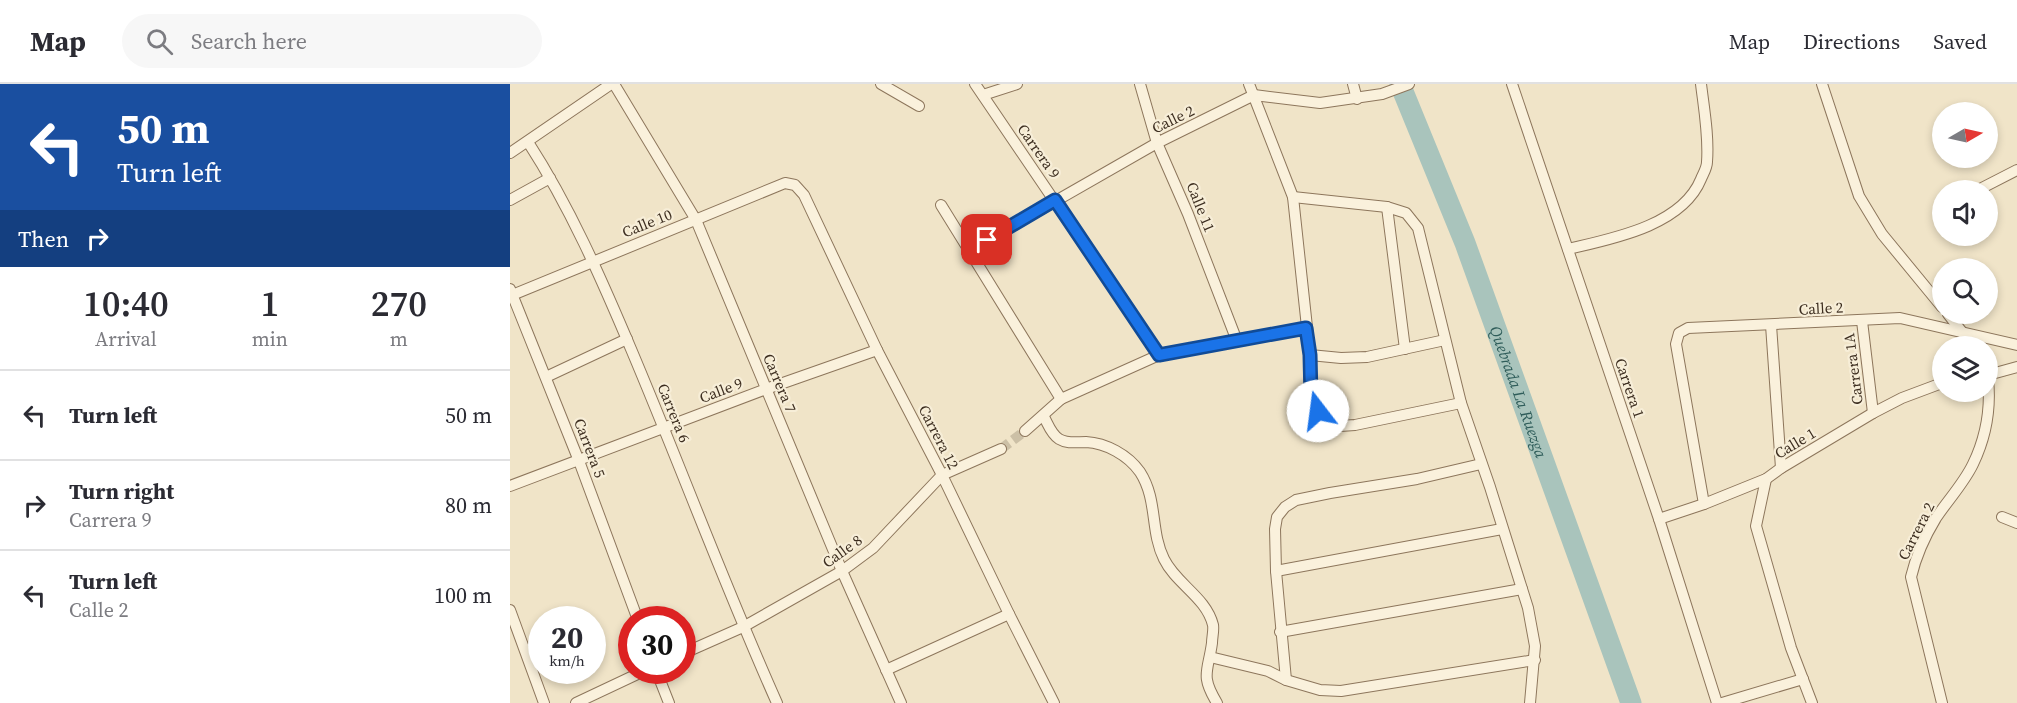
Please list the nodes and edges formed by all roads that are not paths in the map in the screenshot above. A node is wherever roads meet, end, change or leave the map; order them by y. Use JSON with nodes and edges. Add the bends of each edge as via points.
{"nodes":[{"id":1,"x":612,"y":84,"type":"edge"},
{"id":2,"x":880,"y":84,"type":"edge"},
{"id":3,"x":975,"y":84,"type":"edge"},
{"id":4,"x":1017,"y":84,"type":"edge"},
{"id":5,"x":1140,"y":84,"type":"edge"},
{"id":6,"x":1250,"y":84,"type":"edge"},
{"id":7,"x":1353,"y":84,"type":"edge"},
{"id":8,"x":1409,"y":84,"type":"edge"},
{"id":9,"x":1512,"y":84,"type":"edge"},
{"id":10,"x":1701,"y":84,"type":"edge"},
{"id":11,"x":1822,"y":84,"type":"edge"},
{"id":12,"x":983,"y":95,"type":"junction"},
{"id":13,"x":1254,"y":95,"type":"junction"},
{"id":14,"x":1357,"y":99,"type":"junction"},
{"id":15,"x":919,"y":106,"type":"dead end"},
{"id":16,"x":528,"y":142,"type":"junction"},
{"id":17,"x":1157,"y":143,"type":"junction"},
{"id":18,"x":510,"y":153,"type":"edge"},
{"id":19,"x":2017,"y":170,"type":"edge"},
{"id":20,"x":550,"y":178,"type":"junction"},
{"id":21,"x":1998,"y":180,"type":"edge"},
{"id":22,"x":795,"y":185,"type":"joint"},
{"id":23,"x":1293,"y":197,"type":"junction"},
{"id":24,"x":510,"y":200,"type":"edge"},
{"id":25,"x":1055,"y":200,"type":"junction"},
{"id":26,"x":941,"y":206,"type":"dead end"},
{"id":27,"x":1387,"y":207,"type":"junction"},
{"id":28,"x":696,"y":220,"type":"junction"},
{"id":29,"x":1568,"y":249,"type":"junction"},
{"id":30,"x":970,"y":250,"type":"junction"},
{"id":31,"x":593,"y":261,"type":"junction"},
{"id":32,"x":511,"y":293,"type":"edge"},
{"id":33,"x":1932,"y":295,"type":"edge"},
{"id":34,"x":1862,"y":321,"type":"junction"},
{"id":35,"x":1956,"y":324,"type":"edge"},
{"id":36,"x":1771,"y":325,"type":"junction"},
{"id":37,"x":1306,"y":328,"type":"junction"},
{"id":38,"x":1964,"y":334,"type":"junction"},
{"id":39,"x":627,"y":339,"type":"junction"},
{"id":40,"x":1445,"y":340,"type":"junction"},
{"id":41,"x":1237,"y":341,"type":"junction"},
{"id":42,"x":2017,"y":345,"type":"edge"},
{"id":43,"x":1404,"y":349,"type":"junction"},
{"id":44,"x":877,"y":350,"type":"junction"},
{"id":45,"x":1159,"y":355,"type":"junction"},
{"id":46,"x":1310,"y":355,"type":"junction"},
{"id":47,"x":2017,"y":367,"type":"edge"},
{"id":48,"x":1998,"y":374,"type":"edge"},
{"id":49,"x":546,"y":377,"type":"junction"},
{"id":50,"x":1932,"y":387,"type":"edge"},
{"id":51,"x":766,"y":389,"type":"junction"},
{"id":52,"x":1061,"y":399,"type":"junction"},
{"id":53,"x":1990,"y":402,"type":"edge"},
{"id":54,"x":1461,"y":403,"type":"junction"},
{"id":55,"x":1873,"y":413,"type":"junction"},
{"id":56,"x":1044,"y":417,"type":"junction"},
{"id":57,"x":665,"y":428,"type":"junction"},
{"id":58,"x":1025,"y":431,"type":"tunnel mouth"},
{"id":59,"x":1001,"y":449,"type":"tunnel mouth"},
{"id":60,"x":579,"y":461,"type":"junction"},
{"id":61,"x":1481,"y":464,"type":"junction"},
{"id":62,"x":1781,"y":468,"type":"junction"},
{"id":63,"x":942,"y":475,"type":"junction"},
{"id":64,"x":1766,"y":479,"type":"junction"},
{"id":65,"x":510,"y":486,"type":"edge"},
{"id":66,"x":1704,"y":504,"type":"junction"},
{"id":67,"x":2002,"y":517,"type":"dead end"},
{"id":68,"x":1659,"y":519,"type":"junction"},
{"id":69,"x":2017,"y":523,"type":"edge"},
{"id":70,"x":1502,"y":529,"type":"junction"},
{"id":71,"x":1275,"y":570,"type":"junction"},
{"id":72,"x":842,"y":571,"type":"junction"},
{"id":73,"x":1521,"y":589,"type":"junction"},
{"id":74,"x":633,"y":606,"type":"edge"},
{"id":75,"x":510,"y":610,"type":"edge"},
{"id":76,"x":1009,"y":614,"type":"junction"},
{"id":77,"x":743,"y":627,"type":"junction"},
{"id":78,"x":1280,"y":632,"type":"junction"},
{"id":79,"x":696,"y":648,"type":"edge"},
{"id":80,"x":1210,"y":657,"type":"junction"},
{"id":81,"x":1535,"y":660,"type":"junction"},
{"id":82,"x":886,"y":670,"type":"junction"},
{"id":83,"x":1803,"y":679,"type":"junction"},
{"id":84,"x":1286,"y":680,"type":"junction"},
{"id":85,"x":618,"y":683,"type":"edge"},
{"id":86,"x":662,"y":684,"type":"edge"},
{"id":87,"x":544,"y":703,"type":"edge"},
{"id":88,"x":576,"y":703,"type":"edge"},
{"id":89,"x":669,"y":703,"type":"edge"},
{"id":90,"x":777,"y":703,"type":"edge"},
{"id":91,"x":901,"y":703,"type":"edge"},
{"id":92,"x":1054,"y":703,"type":"edge"},
{"id":93,"x":1217,"y":703,"type":"edge"},
{"id":94,"x":1530,"y":703,"type":"edge"},
{"id":95,"x":1717,"y":703,"type":"edge"},
{"id":96,"x":1722,"y":703,"type":"edge"},
{"id":97,"x":1812,"y":703,"type":"edge"},
{"id":98,"x":1942,"y":703,"type":"edge"}],
"edges":[{"from":1,"to":16,"type":"street"},
{"from":1,"to":28,"type":"street","name":"Carrera 7"},
{"from":2,"to":15,"type":"street"},
{"from":3,"to":12,"type":"street","name":"Carrera 9"},
{"from":4,"to":12,"type":"street"},
{"from":5,"to":17,"type":"street","name":"Calle 11"},
{"from":6,"to":13,"type":"street"},
{"from":7,"to":14,"type":"street"},
{"from":8,"to":14,"type":"street"},
{"from":9,"to":29,"type":"street","name":"Carrera 1"},
{"from":10,"to":29,"type":"street","via":[[1707,164],[1696,191],[1671,214],[1644,229]]},
{"from":11,"to":33,"type":"street","via":[[1859,196],[1882,234]]},
{"from":12,"to":25,"type":"street","name":"Carrera 9"},
{"from":13,"to":14,"type":"street","via":[[1320,103]]},
{"from":13,"to":17,"type":"street","name":"Calle 2"},
{"from":13,"to":23,"type":"street"},
{"from":16,"to":18,"type":"street"},
{"from":16,"to":20,"type":"street","name":"Carrera 6"},
{"from":17,"to":25,"type":"street","name":"Calle 2"},
{"from":17,"to":41,"type":"street","name":"Calle 11"},
{"from":19,"to":21,"type":"street"},
{"from":20,"to":24,"type":"street"},
{"from":20,"to":31,"type":"street","name":"Carrera 6"},
{"from":22,"to":28,"type":"street","name":"Calle 10","via":[[785,183]]},
{"from":22,"to":44,"type":"street","name":"Carrera 12","via":[[804,195]]},
{"from":23,"to":27,"type":"street"},
{"from":23,"to":37,"type":"street"},
{"from":25,"to":30,"type":"street","name":"Calle 2"},
{"from":25,"to":45,"type":"street","name":"Carrera 9"},
{"from":26,"to":30,"type":"street"},
{"from":27,"to":40,"type":"street","via":[[1406,213],[1418,228]]},
{"from":27,"to":43,"type":"street"},
{"from":28,"to":31,"type":"street","name":"Calle 10"},
{"from":28,"to":51,"type":"street","name":"Carrera 7"},
{"from":29,"to":68,"type":"street","name":"Carrera 1"},
{"from":30,"to":52,"type":"street"},
{"from":31,"to":32,"type":"street","name":"Calle 10"},
{"from":31,"to":39,"type":"street","name":"Carrera 6"},
{"from":32,"to":49,"type":"street","name":"Carrera 5"},
{"from":34,"to":36,"type":"street","name":"Calle 2"},
{"from":34,"to":38,"type":"street","name":"Calle 2","via":[[1900,318]]},
{"from":34,"to":55,"type":"street","name":"Carrera 1A"},
{"from":35,"to":38,"type":"street"},
{"from":36,"to":62,"type":"street"},
{"from":36,"to":66,"type":"street","name":"Calle 2","via":[[1688,328],[1678,333],[1676,344]]},
{"from":37,"to":41,"type":"street"},
{"from":37,"to":46,"type":"street"},
{"from":38,"to":42,"type":"street","name":"Calle 2"},
{"from":39,"to":49,"type":"street"},
{"from":39,"to":57,"type":"street","name":"Carrera 6"},
{"from":40,"to":43,"type":"street"},
{"from":40,"to":54,"type":"street"},
{"from":41,"to":45,"type":"street"},
{"from":43,"to":46,"type":"street","via":[[1367,357]]},
{"from":44,"to":51,"type":"street","name":"Calle 9"},
{"from":44,"to":63,"type":"street","name":"Carrera 12"},
{"from":45,"to":52,"type":"street"},
{"from":46,"to":54,"type":"street","via":[[1311,397],[1323,416],[1340,426]]},
{"from":47,"to":48,"type":"street"},
{"from":49,"to":60,"type":"street","name":"Carrera 5"},
{"from":50,"to":55,"type":"street","name":"Calle 1"},
{"from":51,"to":57,"type":"street","name":"Calle 9"},
{"from":51,"to":72,"type":"street","name":"Carrera 7"},
{"from":52,"to":56,"type":"street"},
{"from":53,"to":98,"type":"street","name":"Carrera 2","via":[[1973,466],[1935,520],[1916,557],[1911,577]]},
{"from":54,"to":61,"type":"street"},
{"from":55,"to":62,"type":"street","name":"Calle 1"},
{"from":56,"to":58,"type":"street"},
{"from":56,"to":80,"type":"street","via":[[1058,439],[1112,449],[1139,470],[1149,488],[1163,558],[1171,572],[1202,603],[1214,626]]},
{"from":57,"to":60,"type":"street","name":"Calle 9"},
{"from":57,"to":77,"type":"street","name":"Carrera 6"},
{"from":59,"to":63,"type":"street","name":"Calle 8"},
{"from":60,"to":65,"type":"street","name":"Calle 9"},
{"from":60,"to":74,"type":"street","name":"Carrera 5"},
{"from":61,"to":70,"type":"street"},
{"from":61,"to":71,"type":"street","via":[[1296,501],[1277,517]]},
{"from":62,"to":64,"type":"street","name":"Calle 1"},
{"from":63,"to":72,"type":"street","name":"Calle 8","via":[[873,548]]},
{"from":63,"to":76,"type":"street","name":"Carrera 12"},
{"from":64,"to":66,"type":"street","name":"Calle 1"},
{"from":64,"to":83,"type":"street","via":[[1756,526]]},
{"from":66,"to":68,"type":"street","name":"Calle 1"},
{"from":67,"to":69,"type":"street"},
{"from":68,"to":95,"type":"street","name":"Carrera 1"},
{"from":70,"to":71,"type":"street"},
{"from":70,"to":73,"type":"street"},
{"from":71,"to":78,"type":"street"},
{"from":72,"to":77,"type":"street","name":"Calle 8"},
{"from":72,"to":82,"type":"street","name":"Carrera 7"},
{"from":73,"to":78,"type":"street"},
{"from":73,"to":81,"type":"street","via":[[1528,608]]},
{"from":75,"to":87,"type":"street"},
{"from":76,"to":82,"type":"street"},
{"from":76,"to":92,"type":"street","name":"Carrera 12"},
{"from":77,"to":79,"type":"street","name":"Calle 8"},
{"from":77,"to":90,"type":"street","name":"Carrera 6"},
{"from":78,"to":84,"type":"street"},
{"from":80,"to":84,"type":"street","via":[[1268,671]]},
{"from":80,"to":93,"type":"street","via":[[1205,672]]},
{"from":81,"to":84,"type":"street","via":[[1341,691],[1320,690]]},
{"from":81,"to":94,"type":"street"},
{"from":82,"to":91,"type":"street","name":"Carrera 7"},
{"from":83,"to":96,"type":"street"},
{"from":83,"to":97,"type":"street"},
{"from":85,"to":88,"type":"street"},
{"from":86,"to":89,"type":"street"}]}
